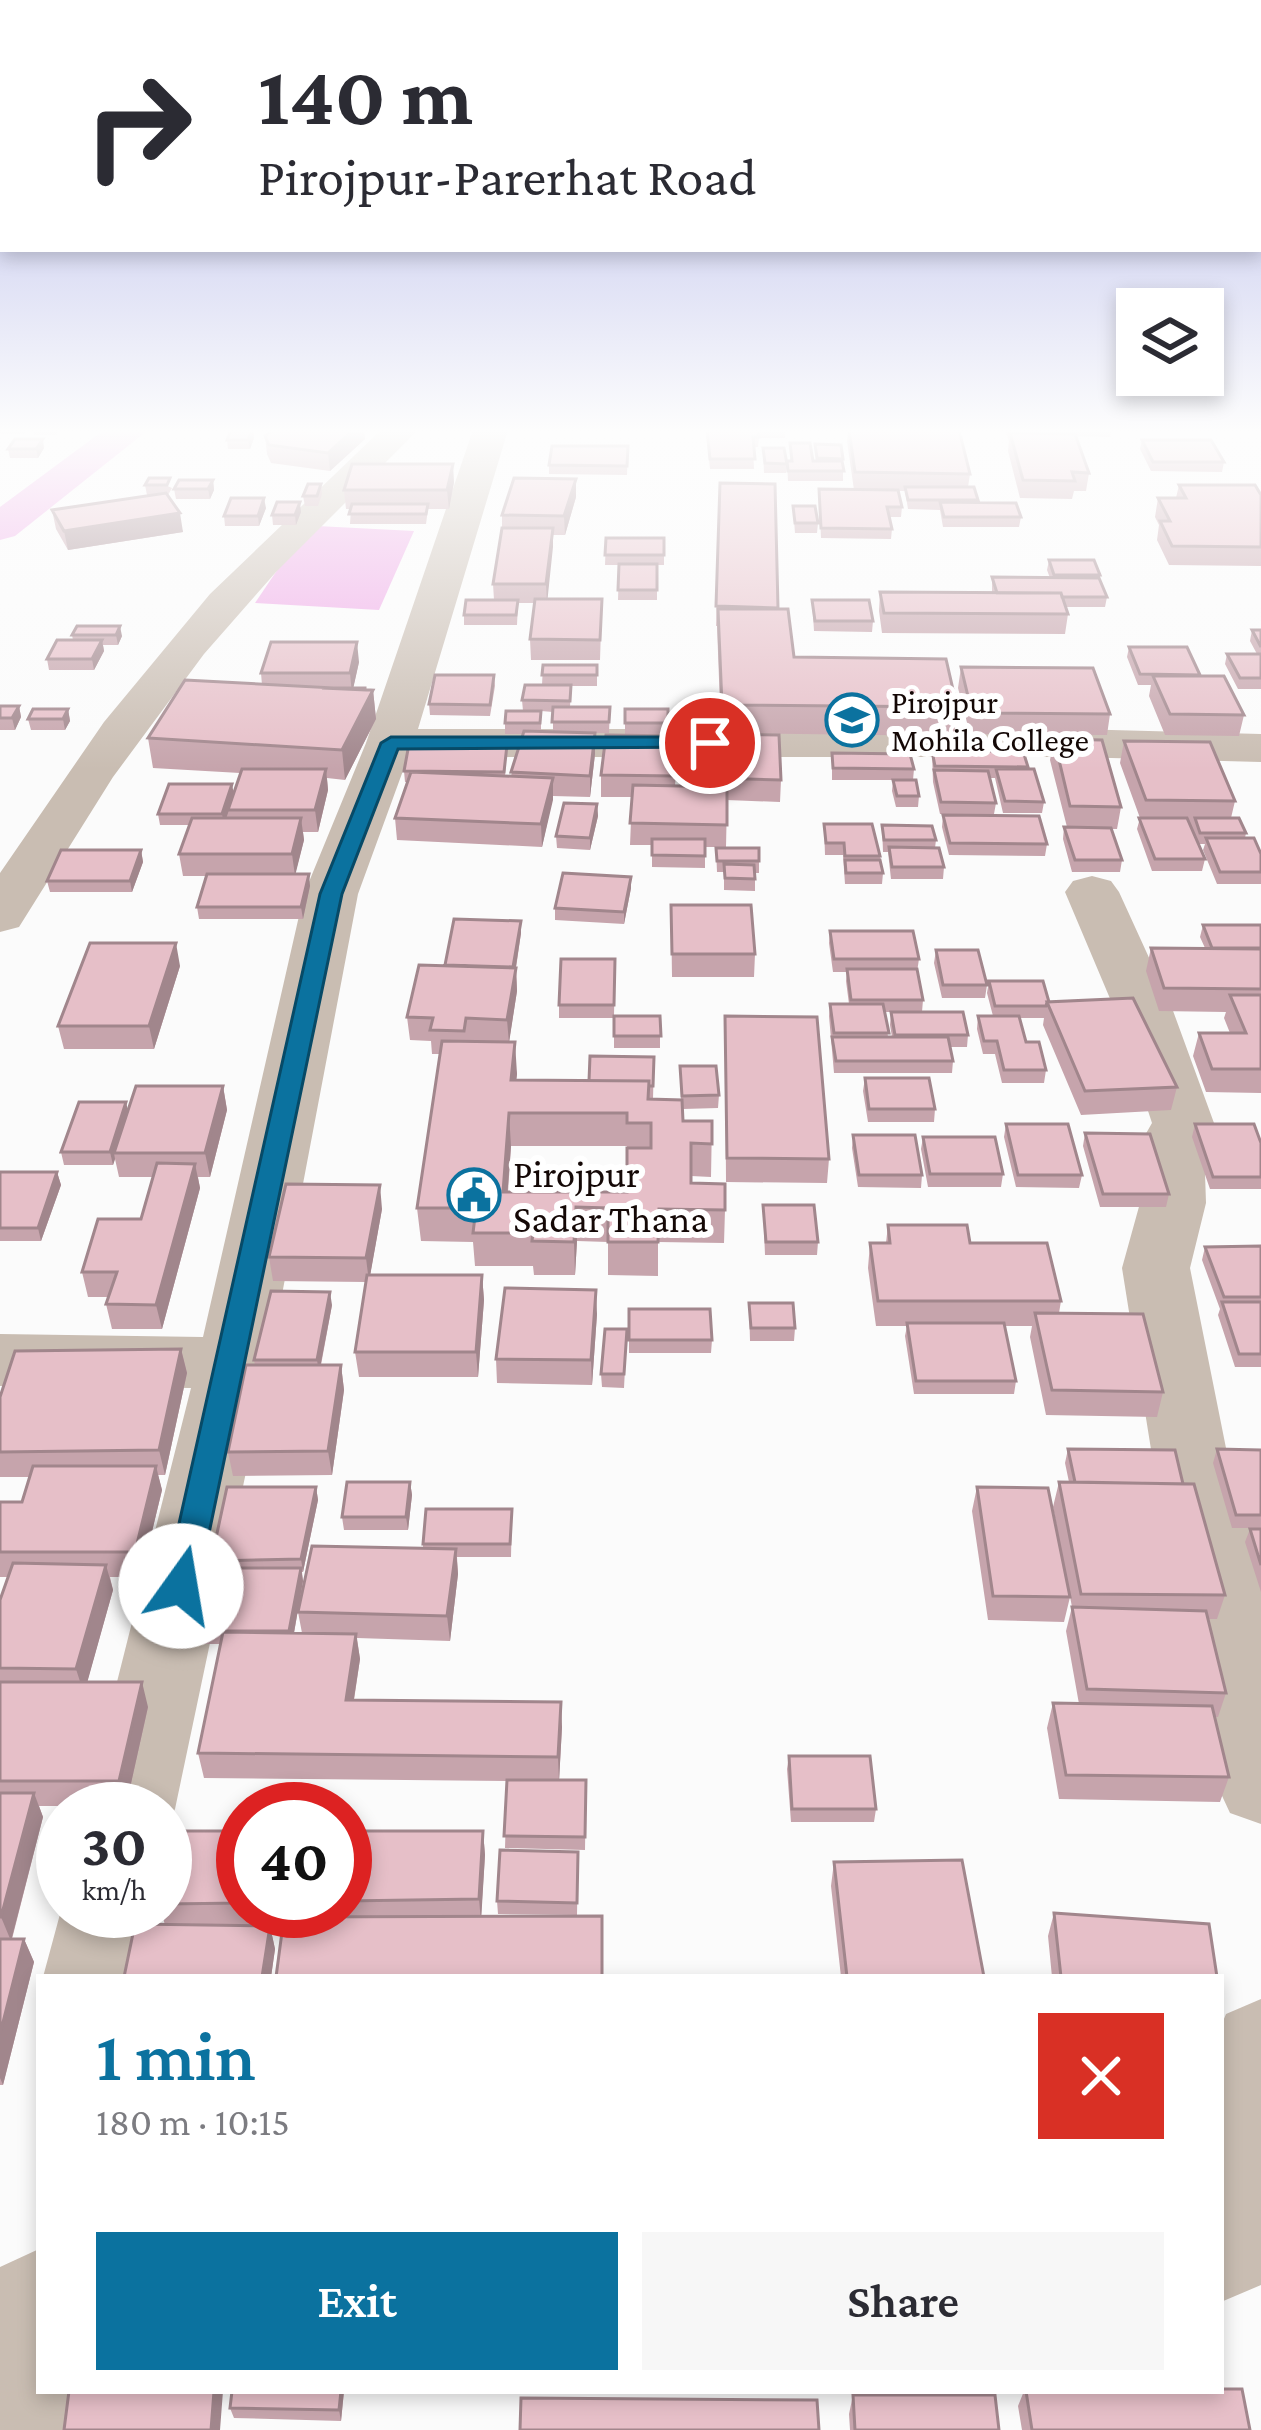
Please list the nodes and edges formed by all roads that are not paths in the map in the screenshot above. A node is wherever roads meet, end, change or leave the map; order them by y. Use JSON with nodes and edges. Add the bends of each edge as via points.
{"nodes":[{"id":1,"x":283,"y":543,"type":"edge"},
{"id":2,"x":455,"y":543,"type":"edge"},
{"id":3,"x":391,"y":743,"type":"junction"},
{"id":4,"x":1261,"y":748,"type":"edge"},
{"id":5,"x":1092,"y":892,"type":"dead end"},
{"id":6,"x":0,"y":916,"type":"edge"},
{"id":7,"x":0,"y":1360,"type":"edge"},
{"id":8,"x":233,"y":1363,"type":"junction"},
{"id":9,"x":1256,"y":1737,"type":"edge"},
{"id":10,"x":136,"y":1782,"type":"edge"},
{"id":11,"x":100,"y":1938,"type":"edge"},
{"id":12,"x":92,"y":1974,"type":"edge"},
{"id":13,"x":1261,"y":2048,"type":"edge"},
{"id":14,"x":1224,"y":2246,"type":"edge"},
{"id":15,"x":36,"y":2338,"type":"edge"},
{"id":16,"x":28,"y":2430,"type":"edge"}],
"edges":[{"from":1,"to":6,"type":"street","via":[[166,673],[56,823]]},
{"from":2,"to":3,"type":"street"},
{"from":3,"to":4,"type":"street"},
{"from":3,"to":8,"type":"street","via":[[331,894]]},
{"from":5,"to":9,"type":"street","via":[[1183,1123],[1172,1144],[1173,1203],[1156,1268],[1192,1468],[1236,1606]]},
{"from":7,"to":8,"type":"street"},
{"from":8,"to":10,"type":"street"},
{"from":11,"to":12,"type":"street"},
{"from":13,"to":14,"type":"street","via":[[1251,2219]]},
{"from":15,"to":16,"type":"street"}]}
